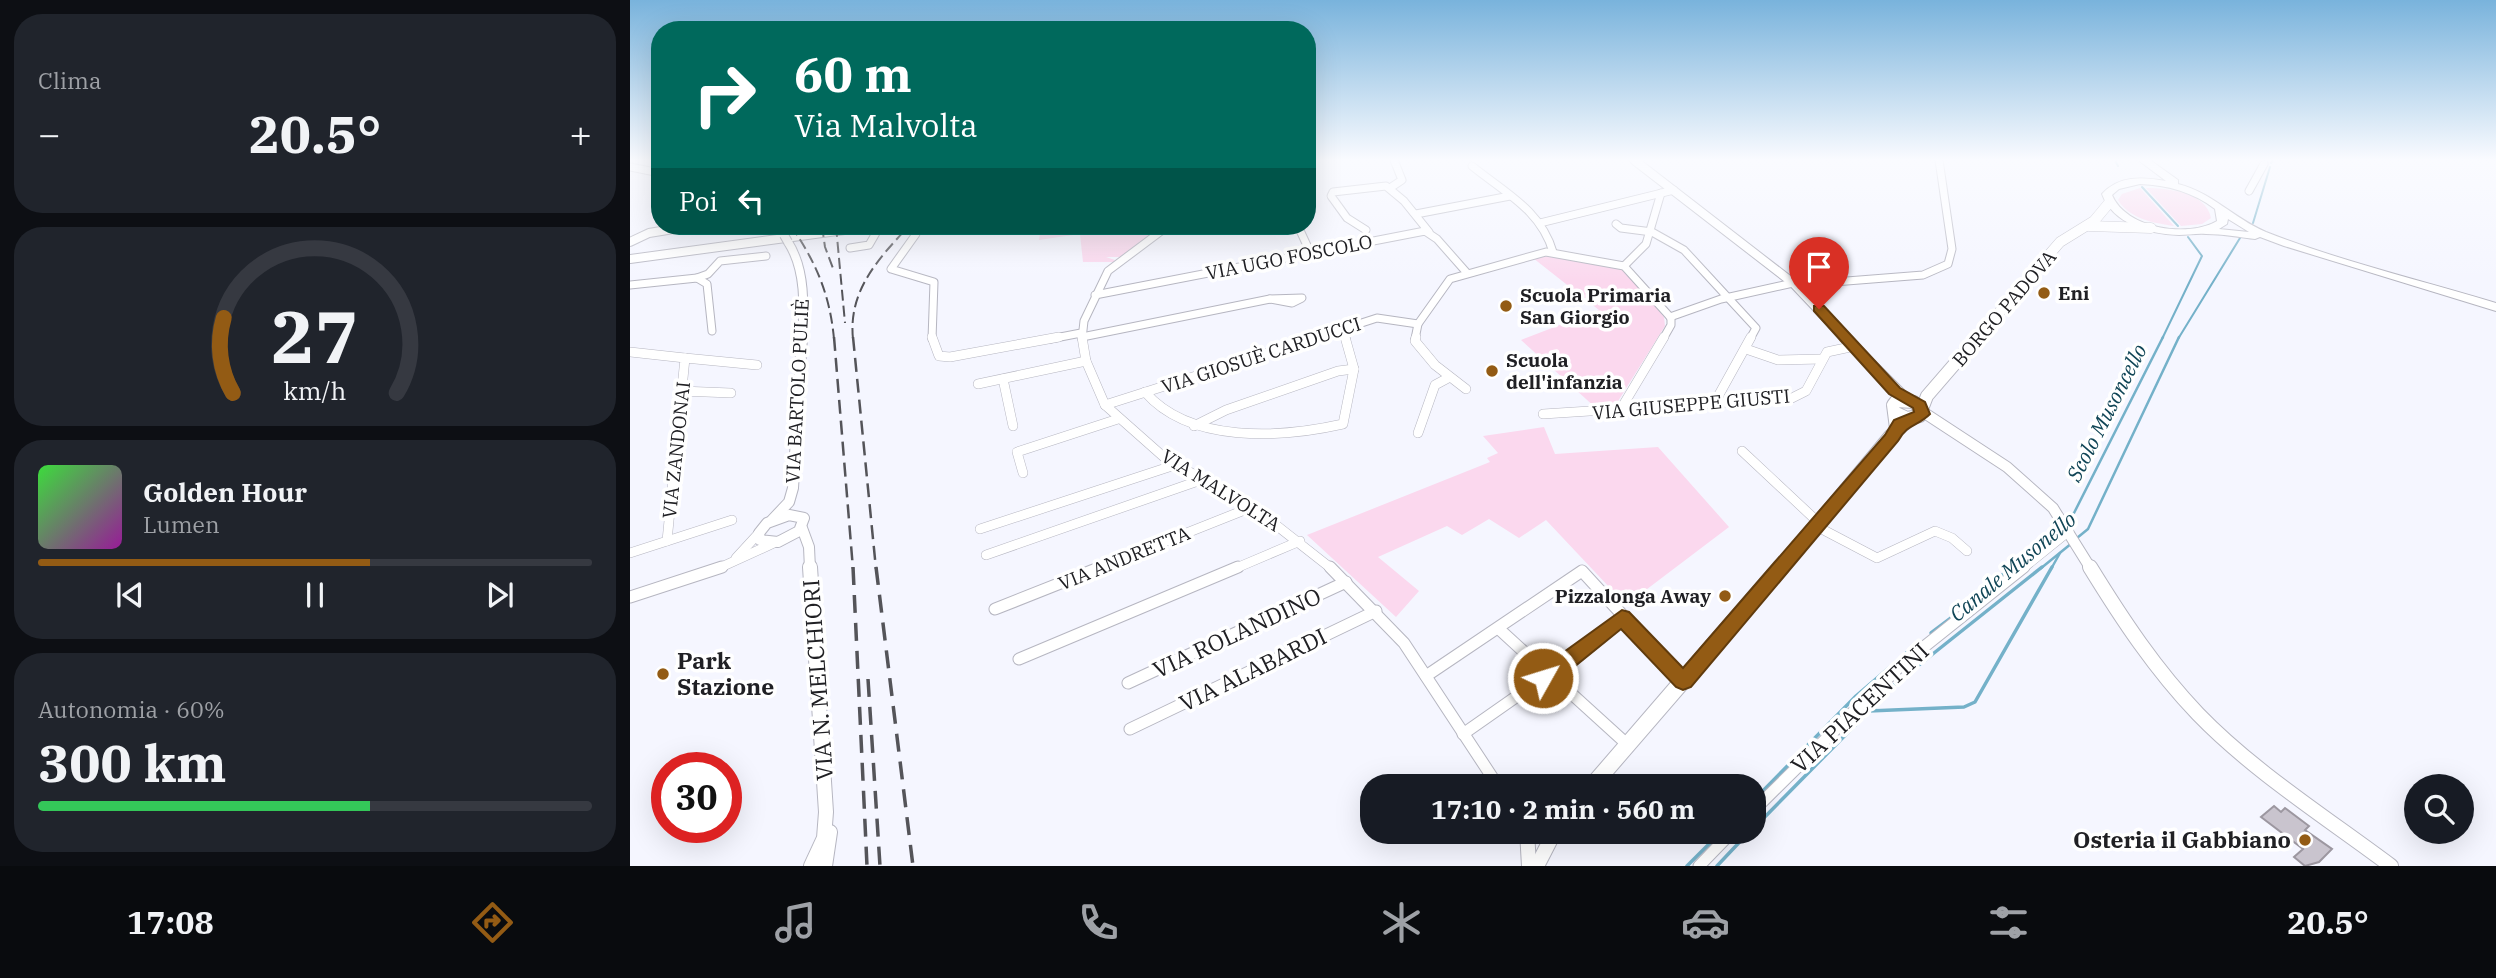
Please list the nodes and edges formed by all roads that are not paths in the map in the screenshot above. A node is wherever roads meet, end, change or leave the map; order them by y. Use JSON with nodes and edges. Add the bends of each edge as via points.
{"nodes":[{"id":1,"x":1335,"y":200,"type":"edge"},
{"id":2,"x":1402,"y":200,"type":"edge"},
{"id":3,"x":1485,"y":200,"type":"edge"},
{"id":4,"x":1513,"y":200,"type":"edge"},
{"id":5,"x":1631,"y":200,"type":"edge"},
{"id":6,"x":1659,"y":200,"type":"edge"},
{"id":7,"x":1687,"y":200,"type":"edge"},
{"id":8,"x":1945,"y":200,"type":"edge"},
{"id":9,"x":2207,"y":200,"type":"edge"},
{"id":10,"x":2109,"y":203,"type":"joint"},
{"id":11,"x":2220,"y":209,"type":"junction"},
{"id":12,"x":1416,"y":214,"type":"junction"},
{"id":13,"x":1540,"y":223,"type":"junction"},
{"id":14,"x":1616,"y":224,"type":"dead end"},
{"id":15,"x":2085,"y":227,"type":"junction"},
{"id":16,"x":2156,"y":228,"type":"junction"},
{"id":17,"x":1366,"y":230,"type":"dead end"},
{"id":18,"x":2207,"y":231,"type":"junction"},
{"id":19,"x":1429,"y":232,"type":"junction"},
{"id":20,"x":1652,"y":232,"type":"junction"},
{"id":21,"x":651,"y":233,"type":"edge"},
{"id":22,"x":784,"y":235,"type":"edge"},
{"id":23,"x":817,"y":235,"type":"edge"},
{"id":24,"x":874,"y":235,"type":"edge"},
{"id":25,"x":915,"y":235,"type":"edge"},
{"id":26,"x":1156,"y":235,"type":"edge"},
{"id":27,"x":1302,"y":235,"type":"edge"},
{"id":28,"x":630,"y":242,"type":"edge"},
{"id":29,"x":2296,"y":246,"type":"junction"},
{"id":30,"x":850,"y":248,"type":"dead end"},
{"id":31,"x":1310,"y":252,"type":"junction"},
{"id":32,"x":1553,"y":252,"type":"junction"},
{"id":33,"x":766,"y":256,"type":"dead end"},
{"id":34,"x":630,"y":257,"type":"edge"},
{"id":35,"x":1624,"y":266,"type":"junction"},
{"id":36,"x":1467,"y":273,"type":"junction"},
{"id":37,"x":697,"y":278,"type":"junction"},
{"id":38,"x":1795,"y":284,"type":"junction"},
{"id":39,"x":630,"y":285,"type":"edge"},
{"id":40,"x":1095,"y":295,"type":"junction"},
{"id":41,"x":1729,"y":297,"type":"junction"},
{"id":42,"x":1270,"y":299,"type":"dead end"},
{"id":43,"x":2496,"y":307,"type":"edge"},
{"id":44,"x":1670,"y":317,"type":"junction"},
{"id":45,"x":1419,"y":324,"type":"junction"},
{"id":46,"x":1343,"y":328,"type":"junction"},
{"id":47,"x":712,"y":331,"type":"dead end"},
{"id":48,"x":1081,"y":335,"type":"junction"},
{"id":49,"x":1855,"y":346,"type":"junction"},
{"id":50,"x":1746,"y":349,"type":"junction"},
{"id":51,"x":630,"y":352,"type":"edge"},
{"id":52,"x":685,"y":358,"type":"junction"},
{"id":53,"x":1822,"y":359,"type":"junction"},
{"id":54,"x":1086,"y":361,"type":"junction"},
{"id":55,"x":757,"y":365,"type":"dead end"},
{"id":56,"x":1354,"y":369,"type":"junction"},
{"id":57,"x":1448,"y":378,"type":"junction"},
{"id":58,"x":1003,"y":379,"type":"junction"},
{"id":59,"x":978,"y":384,"type":"dead end"},
{"id":60,"x":1891,"y":387,"type":"junction"},
{"id":61,"x":1466,"y":389,"type":"dead end"},
{"id":62,"x":681,"y":391,"type":"junction"},
{"id":63,"x":1145,"y":392,"type":"junction"},
{"id":64,"x":731,"y":393,"type":"dead end"},
{"id":65,"x":1908,"y":400,"type":"junction"},
{"id":66,"x":1105,"y":405,"type":"junction"},
{"id":67,"x":1717,"y":405,"type":"junction"},
{"id":68,"x":1893,"y":408,"type":"junction"},
{"id":69,"x":1623,"y":411,"type":"junction"},
{"id":70,"x":1920,"y":411,"type":"junction"},
{"id":71,"x":1543,"y":414,"type":"dead end"},
{"id":72,"x":1118,"y":419,"type":"junction"},
{"id":73,"x":1013,"y":426,"type":"dead end"},
{"id":74,"x":1194,"y":426,"type":"junction"},
{"id":75,"x":1896,"y":428,"type":"junction"},
{"id":76,"x":1418,"y":433,"type":"dead end"},
{"id":77,"x":1742,"y":451,"type":"dead end"},
{"id":78,"x":1175,"y":465,"type":"junction"},
{"id":79,"x":1023,"y":473,"type":"dead end"},
{"id":80,"x":1201,"y":480,"type":"junction"},
{"id":81,"x":789,"y":502,"type":"junction"},
{"id":82,"x":1252,"y":507,"type":"junction"},
{"id":83,"x":798,"y":515,"type":"junction"},
{"id":84,"x":732,"y":520,"type":"dead end"},
{"id":85,"x":772,"y":520,"type":"junction"},
{"id":86,"x":1818,"y":524,"type":"junction"},
{"id":87,"x":802,"y":528,"type":"junction"},
{"id":88,"x":980,"y":529,"type":"dead end"},
{"id":89,"x":2069,"y":531,"type":"junction"},
{"id":90,"x":759,"y":533,"type":"junction"},
{"id":91,"x":667,"y":541,"type":"junction"},
{"id":92,"x":780,"y":541,"type":"junction"},
{"id":93,"x":1300,"y":541,"type":"junction"},
{"id":94,"x":809,"y":547,"type":"junction"},
{"id":95,"x":1967,"y":551,"type":"dead end"},
{"id":96,"x":630,"y":553,"type":"edge"},
{"id":97,"x":986,"y":555,"type":"dead end"},
{"id":98,"x":722,"y":567,"type":"junction"},
{"id":99,"x":1346,"y":582,"type":"junction"},
{"id":100,"x":630,"y":597,"type":"edge"},
{"id":101,"x":995,"y":609,"type":"dead end"},
{"id":102,"x":1376,"y":611,"type":"junction"},
{"id":103,"x":1622,"y":618,"type":"junction"},
{"id":104,"x":1499,"y":629,"type":"junction"},
{"id":105,"x":1020,"y":659,"type":"dead end"},
{"id":106,"x":1549,"y":673,"type":"junction"},
{"id":107,"x":1426,"y":676,"type":"junction"},
{"id":108,"x":1683,"y":681,"type":"junction"},
{"id":109,"x":1128,"y":683,"type":"dead end"},
{"id":110,"x":1563,"y":686,"type":"junction"},
{"id":111,"x":1130,"y":729,"type":"dead end"},
{"id":112,"x":1463,"y":734,"type":"junction"},
{"id":113,"x":1629,"y":746,"type":"junction"},
{"id":114,"x":1490,"y":774,"type":"edge"},
{"id":115,"x":1603,"y":774,"type":"edge"},
{"id":116,"x":1766,"y":798,"type":"edge"},
{"id":117,"x":826,"y":812,"type":"junction"},
{"id":118,"x":1528,"y":844,"type":"edge"},
{"id":119,"x":1549,"y":844,"type":"edge"},
{"id":120,"x":1720,"y":844,"type":"edge"},
{"id":121,"x":811,"y":866,"type":"edge"},
{"id":122,"x":825,"y":866,"type":"edge"},
{"id":123,"x":1529,"y":866,"type":"edge"},
{"id":124,"x":1536,"y":866,"type":"edge"},
{"id":125,"x":1699,"y":866,"type":"edge"},
{"id":126,"x":2391,"y":866,"type":"edge"}],
"edges":[{"from":1,"to":17,"type":"street","via":[[1341,212]]},
{"from":2,"to":12,"type":"street"},
{"from":3,"to":12,"type":"street"},
{"from":4,"to":13,"type":"street"},
{"from":5,"to":13,"type":"street"},
{"from":6,"to":20,"type":"street"},
{"from":7,"to":38,"type":"street"},
{"from":8,"to":38,"type":"street","via":[[1952,249],[1948,264],[1923,275]]},
{"from":9,"to":11,"type":"main road"},
{"from":10,"to":15,"type":"main road","name":"BORGO PADOVA","via":[[2101,218]]},
{"from":10,"to":16,"type":"main road","via":[[2126,217]]},
{"from":11,"to":18,"type":"main road","via":[[2223,222]]},
{"from":11,"to":29,"type":"main road","via":[[2248,227]]},
{"from":12,"to":19,"type":"street"},
{"from":13,"to":32,"type":"street","via":[[1550,234]]},
{"from":14,"to":20,"type":"street"},
{"from":15,"to":16,"type":"main road"},
{"from":15,"to":70,"type":"main road","name":"BORGO PADOVA","via":[[2060,242]]},
{"from":16,"to":18,"type":"main road"},
{"from":18,"to":29,"type":"main road"},
{"from":19,"to":31,"type":"street","name":"VIA UGO FOSCOLO"},
{"from":19,"to":36,"type":"street"},
{"from":20,"to":35,"type":"street","via":[[1638,255]]},
{"from":20,"to":41,"type":"street","via":[[1684,250]]},
{"from":21,"to":28,"type":"street"},
{"from":22,"to":81,"type":"street","name":"VIA BARTOLO PULIÈ","via":[[797,256],[804,303]]},
{"from":23,"to":34,"type":"street"},
{"from":24,"to":30,"type":"street","via":[[869,246]]},
{"from":25,"to":48,"type":"street","via":[[891,270],[934,282],[932,343],[939,356]]},
{"from":26,"to":40,"type":"street","name":"VIA MALVOLTA","via":[[1111,268]]},
{"from":27,"to":31,"type":"street"},
{"from":29,"to":43,"type":"main road"},
{"from":31,"to":40,"type":"street","name":"VIA UGO FOSCOLO"},
{"from":32,"to":35,"type":"street"},
{"from":32,"to":36,"type":"street"},
{"from":33,"to":37,"type":"street","via":[[720,261]]},
{"from":35,"to":44,"type":"street"},
{"from":36,"to":45,"type":"street","via":[[1450,279]]},
{"from":37,"to":39,"type":"street"},
{"from":37,"to":47,"type":"street","via":[[707,284]]},
{"from":38,"to":41,"type":"street"},
{"from":38,"to":49,"type":"street"},
{"from":40,"to":48,"type":"street","name":"VIA MALVOLTA"},
{"from":41,"to":44,"type":"street"},
{"from":41,"to":50,"type":"street","via":[[1756,328]]},
{"from":42,"to":48,"type":"street"},
{"from":44,"to":69,"type":"street","via":[[1671,325]]},
{"from":45,"to":46,"type":"street","name":"VIA GIOSUÈ CARDUCCI","via":[[1377,318]]},
{"from":45,"to":57,"type":"street","via":[[1416,345]]},
{"from":46,"to":56,"type":"street"},
{"from":46,"to":63,"type":"street","name":"VIA GIOSUÈ CARDUCCI"},
{"from":48,"to":54,"type":"street","name":"VIA MALVOLTA"},
{"from":49,"to":53,"type":"street","via":[[1826,352]]},
{"from":49,"to":60,"type":"street"},
{"from":50,"to":53,"type":"street","via":[[1778,360]]},
{"from":50,"to":67,"type":"street"},
{"from":51,"to":52,"type":"street","name":"VIA ZANDONAI"},
{"from":52,"to":55,"type":"street","name":"VIA ZANDONAI"},
{"from":52,"to":62,"type":"street","name":"VIA ZANDONAI"},
{"from":53,"to":67,"type":"street","name":"VIA GIUSEPPE GIUSTI","via":[[1799,396]]},
{"from":54,"to":58,"type":"street"},
{"from":54,"to":66,"type":"street","name":"VIA MALVOLTA"},
{"from":56,"to":74,"type":"street","via":[[1338,370],[1238,405]]},
{"from":56,"to":74,"type":"street","via":[[1343,424],[1228,431]]},
{"from":57,"to":61,"type":"street"},
{"from":57,"to":76,"type":"street","via":[[1435,384]]},
{"from":58,"to":59,"type":"street"},
{"from":58,"to":73,"type":"street"},
{"from":60,"to":65,"type":"street"},
{"from":60,"to":68,"type":"street"},
{"from":62,"to":64,"type":"street"},
{"from":62,"to":91,"type":"street","name":"VIA ZANDONAI"},
{"from":63,"to":66,"type":"street","name":"VIA GIOSUÈ CARDUCCI"},
{"from":63,"to":74,"type":"street","via":[[1164,411]]},
{"from":65,"to":68,"type":"main road","via":[[1896,401]]},
{"from":65,"to":70,"type":"main road"},
{"from":66,"to":72,"type":"street","name":"VIA MALVOLTA"},
{"from":67,"to":69,"type":"street","name":"VIA GIUSEPPE GIUSTI"},
{"from":68,"to":70,"type":"main road"},
{"from":68,"to":75,"type":"main road"},
{"from":69,"to":71,"type":"street","name":"VIA GIUSEPPE GIUSTI"},
{"from":70,"to":75,"type":"main road","name":"BORGO PADOVA"},
{"from":70,"to":89,"type":"street","via":[[2007,467]]},
{"from":72,"to":78,"type":"street","name":"VIA MALVOLTA"},
{"from":72,"to":79,"type":"street","via":[[1017,452]]},
{"from":75,"to":86,"type":"main road","name":"BORGO PADOVA"},
{"from":77,"to":86,"type":"street"},
{"from":78,"to":80,"type":"street","name":"VIA MALVOLTA"},
{"from":78,"to":88,"type":"street"},
{"from":80,"to":82,"type":"street","name":"VIA MALVOLTA"},
{"from":80,"to":97,"type":"street"},
{"from":81,"to":83,"type":"street","name":"VIA BARTOLO PULIÈ"},
{"from":81,"to":85,"type":"street","name":"VIA BARTOLO PULIÈ"},
{"from":82,"to":93,"type":"street","name":"VIA MALVOLTA"},
{"from":82,"to":101,"type":"street","name":"VIA ANDRETTA"},
{"from":83,"to":85,"type":"street"},
{"from":83,"to":87,"type":"street","name":"VIA BARTOLO PULIÈ","via":[[804,518]]},
{"from":84,"to":91,"type":"street"},
{"from":85,"to":90,"type":"street","name":"VIA BARTOLO PULIÈ"},
{"from":86,"to":95,"type":"street","via":[[1877,558],[1935,531]]},
{"from":86,"to":108,"type":"main road","name":"BORGO PADOVA"},
{"from":87,"to":92,"type":"street"},
{"from":87,"to":94,"type":"street","name":"VIA N. MELCHIORI"},
{"from":89,"to":116,"type":"street","name":"VIA PIACENTINI","via":[[1900,666]]},
{"from":89,"to":126,"type":"street","via":[[2136,640],[2197,713],[2230,744]]},
{"from":90,"to":92,"type":"street","via":[[763,542]]},
{"from":90,"to":98,"type":"street"},
{"from":91,"to":96,"type":"street"},
{"from":92,"to":94,"type":"street","via":[[799,541]]},
{"from":92,"to":98,"type":"street"},
{"from":93,"to":99,"type":"street","name":"VIA MALVOLTA"},
{"from":93,"to":105,"type":"street"},
{"from":94,"to":117,"type":"street","name":"VIA N. MELCHIORI"},
{"from":98,"to":100,"type":"street"},
{"from":99,"to":102,"type":"street","name":"VIA MALVOLTA"},
{"from":99,"to":109,"type":"street","name":"VIA ROLANDINO"},
{"from":102,"to":107,"type":"street","name":"VIA MALVOLTA"},
{"from":102,"to":111,"type":"street","name":"VIA ALABARDI"},
{"from":103,"to":104,"type":"street","via":[[1582,571]]},
{"from":103,"to":106,"type":"street"},
{"from":103,"to":108,"type":"street"},
{"from":104,"to":106,"type":"street"},
{"from":104,"to":107,"type":"street"},
{"from":106,"to":110,"type":"street","via":[[1567,677]]},
{"from":106,"to":110,"type":"street","via":[[1545,684]]},
{"from":106,"to":112,"type":"street"},
{"from":107,"to":112,"type":"street","name":"VIA MALVOLTA"},
{"from":108,"to":113,"type":"main road","name":"BORGO PADOVA"},
{"from":110,"to":113,"type":"street"},
{"from":112,"to":114,"type":"street","name":"VIA MALVOLTA"},
{"from":113,"to":115,"type":"main road","name":"BORGO PADOVA"},
{"from":117,"to":121,"type":"street","name":"VIA N. MELCHIORI","via":[[824,838]]},
{"from":117,"to":122,"type":"street","name":"VIA N. MELCHIORI","via":[[830,827]]},
{"from":118,"to":123,"type":"street"},
{"from":119,"to":124,"type":"street"},
{"from":120,"to":125,"type":"street"}]}
